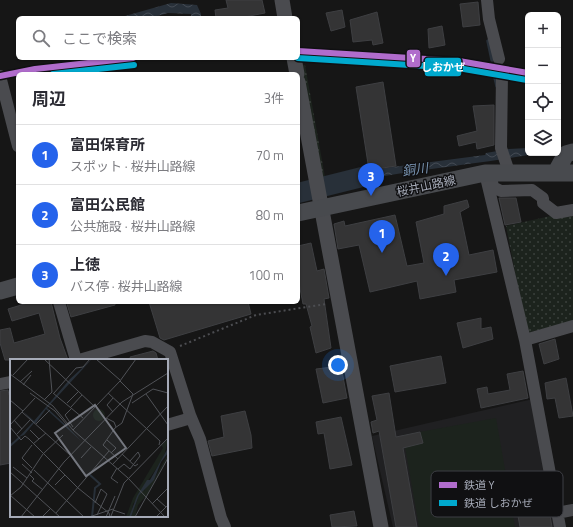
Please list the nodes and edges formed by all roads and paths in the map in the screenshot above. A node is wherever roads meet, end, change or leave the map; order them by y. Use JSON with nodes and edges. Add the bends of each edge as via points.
{"nodes":[{"id":1,"x":282,"y":0,"type":"edge"},
{"id":2,"x":487,"y":0,"type":"edge"},
{"id":3,"x":285,"y":16,"type":"edge"},
{"id":4,"x":499,"y":59,"type":"dead end"},
{"id":5,"x":294,"y":60,"type":"edge"},
{"id":6,"x":296,"y":72,"type":"edge"},
{"id":7,"x":502,"y":74,"type":"dead end"},
{"id":8,"x":0,"y":76,"type":"edge"},
{"id":9,"x":300,"y":92,"type":"edge"},
{"id":10,"x":16,"y":138,"type":"edge"},
{"id":11,"x":573,"y":152,"type":"edge"},
{"id":12,"x":509,"y":172,"type":"junction"},
{"id":13,"x":556,"y":172,"type":"junction"},
{"id":14,"x":488,"y":173,"type":"junction"},
{"id":15,"x":573,"y":173,"type":"edge"},
{"id":16,"x":322,"y":208,"type":"junction"},
{"id":17,"x":573,"y":210,"type":"edge"},
{"id":18,"x":300,"y":213,"type":"edge"},
{"id":19,"x":16,"y":287,"type":"edge"},
{"id":20,"x":0,"y":291,"type":"edge"},
{"id":21,"x":339,"y":302,"type":"junction"},
{"id":22,"x":60,"y":304,"type":"edge"},
{"id":23,"x":573,"y":326,"type":"edge"},
{"id":24,"x":525,"y":340,"type":"junction"},
{"id":25,"x":168,"y":351,"type":"junction"},
{"id":26,"x":78,"y":359,"type":"edge"},
{"id":27,"x":82,"y":359,"type":"edge"},
{"id":28,"x":10,"y":382,"type":"edge"},
{"id":29,"x":0,"y":384,"type":"edge"},
{"id":30,"x":191,"y":418,"type":"junction"},
{"id":31,"x":168,"y":425,"type":"edge"},
{"id":32,"x":549,"y":471,"type":"edge"},
{"id":33,"x":573,"y":510,"type":"edge"},
{"id":34,"x":563,"y":512,"type":"edge"},
{"id":35,"x":558,"y":517,"type":"edge"},
{"id":36,"x":225,"y":527,"type":"edge"},
{"id":37,"x":381,"y":527,"type":"edge"},
{"id":38,"x":560,"y":527,"type":"edge"}],
"edges":[{"from":1,"to":3,"type":"street"},
{"from":2,"to":4,"type":"street"},
{"from":5,"to":6,"type":"street"},
{"from":7,"to":12,"type":"street","via":[[501,148]]},
{"from":8,"to":10,"type":"street"},
{"from":9,"to":16,"type":"street"},
{"from":11,"to":13,"type":"main road","via":[[566,154]]},
{"from":12,"to":13,"type":"main road","name":"桜井山路線"},
{"from":12,"to":14,"type":"main road","name":"桜井山路線"},
{"from":13,"to":15,"type":"main road","name":"桜井山路線"},
{"from":14,"to":16,"type":"main road","name":"桜井山路線"},
{"from":14,"to":17,"type":"street","via":[[493,187],[501,191],[532,190],[556,213]]},
{"from":14,"to":24,"type":"street"},
{"from":16,"to":18,"type":"main road","name":"桜井山路線"},
{"from":16,"to":21,"type":"street"},
{"from":19,"to":20,"type":"main road"},
{"from":21,"to":25,"type":"path","via":[[256,315]]},
{"from":21,"to":37,"type":"street"},
{"from":22,"to":26,"type":"street"},
{"from":23,"to":24,"type":"street"},
{"from":24,"to":32,"type":"street"},
{"from":25,"to":27,"type":"street","via":[[145,341]]},
{"from":25,"to":30,"type":"street"},
{"from":28,"to":29,"type":"street"},
{"from":30,"to":31,"type":"street"},
{"from":30,"to":36,"type":"street","via":[[200,439]]},
{"from":33,"to":34,"type":"street"},
{"from":35,"to":38,"type":"street"}]}
